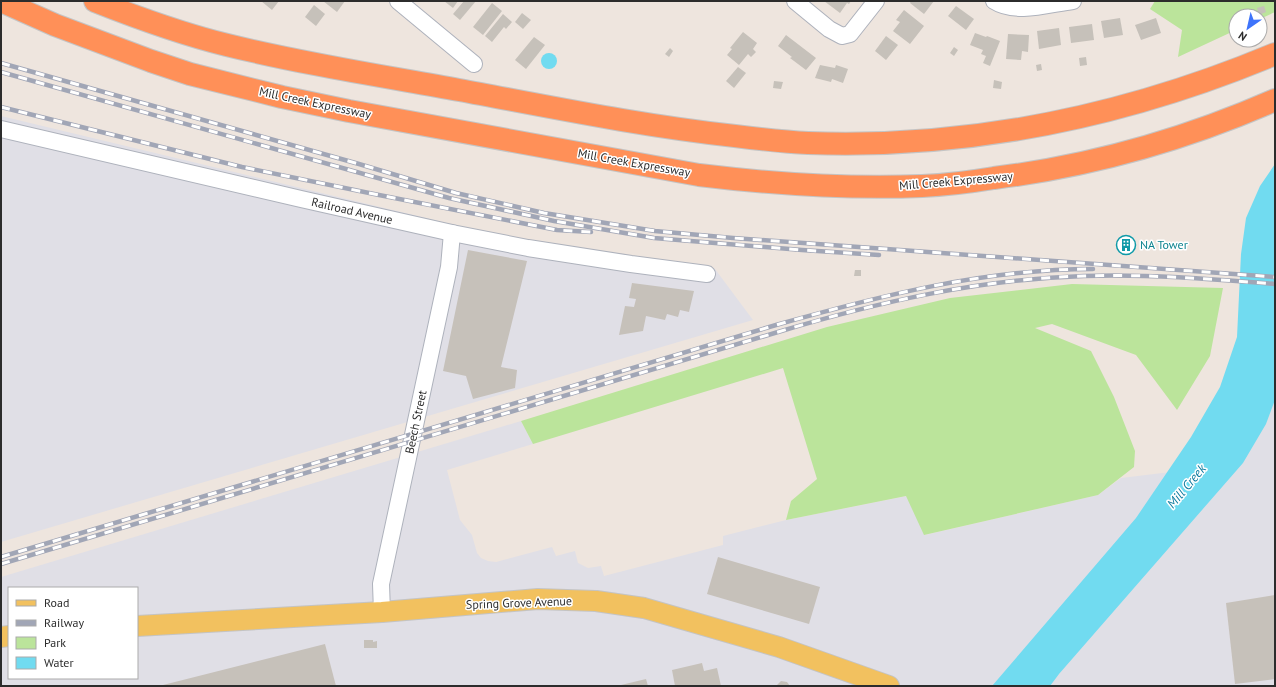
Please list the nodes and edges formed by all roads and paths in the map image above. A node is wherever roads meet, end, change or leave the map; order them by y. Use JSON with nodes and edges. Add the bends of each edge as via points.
{"nodes":[{"id":1,"x":1,"y":1,"type":"edge"},
{"id":2,"x":94,"y":1,"type":"edge"},
{"id":3,"x":398,"y":1,"type":"edge"},
{"id":4,"x":794,"y":1,"type":"edge"},
{"id":5,"x":876,"y":1,"type":"edge"},
{"id":6,"x":994,"y":1,"type":"edge"},
{"id":7,"x":1073,"y":1,"type":"edge"},
{"id":8,"x":1275,"y":54,"type":"edge"},
{"id":9,"x":474,"y":64,"type":"dead end"},
{"id":10,"x":1275,"y":100,"type":"edge"},
{"id":11,"x":1,"y":129,"type":"edge"},
{"id":12,"x":452,"y":233,"type":"junction"},
{"id":13,"x":707,"y":274,"type":"dead end"},
{"id":14,"x":382,"y":612,"type":"junction"},
{"id":15,"x":138,"y":626,"type":"edge"},
{"id":16,"x":889,"y":686,"type":"edge"}],
"edges":[{"from":1,"to":10,"type":"highway","name":"Mill Creek Expressway","via":[[55,25],[151,61],[190,74],[282,97],[706,176],[797,185],[923,186],[1036,173],[1163,142]]},
{"from":2,"to":8,"type":"highway","via":[[225,45],[290,60],[637,123],[804,143],[899,143],[958,138],[1051,124],[1186,89]]},
{"from":3,"to":9,"type":"street"},
{"from":4,"to":5,"type":"street","via":[[829,29],[842,36],[850,34]]},
{"from":6,"to":7,"type":"street","via":[[1019,9]]},
{"from":11,"to":12,"type":"street","name":"Railroad Avenue"},
{"from":12,"to":13,"type":"street","name":"Railroad Avenue","via":[[550,251]]},
{"from":12,"to":14,"type":"street","name":"Beech Street","via":[[450,267],[381,584]]},
{"from":14,"to":15,"type":"main road","name":"Spring Grove Avenue"},
{"from":14,"to":16,"type":"main road","name":"Spring Grove Avenue","via":[[538,599],[596,601],[644,608],[772,645]]}]}
